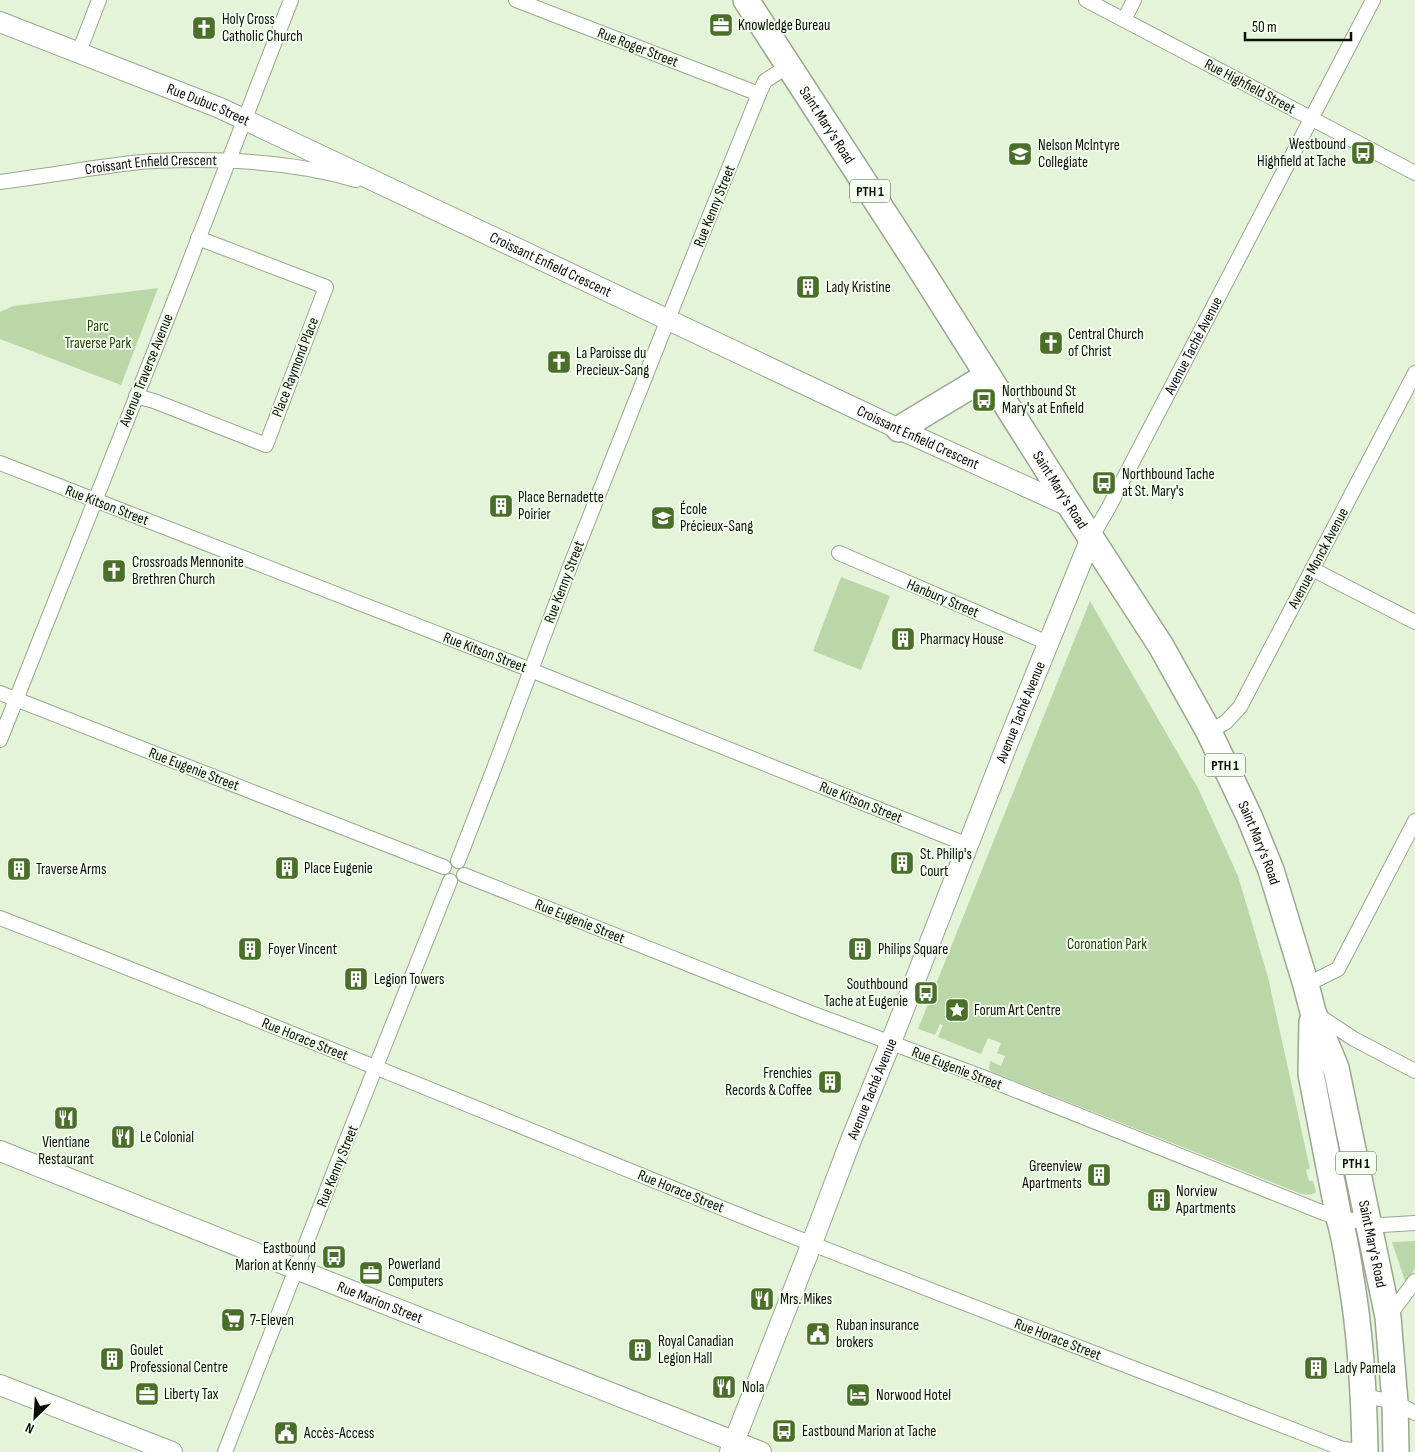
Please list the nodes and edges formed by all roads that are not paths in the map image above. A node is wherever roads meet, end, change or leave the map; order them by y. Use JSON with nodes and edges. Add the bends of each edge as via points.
{"nodes":[{"id":1,"x":99,"y":0,"type":"edge"},
{"id":2,"x":291,"y":0,"type":"edge"},
{"id":3,"x":516,"y":0,"type":"edge"},
{"id":4,"x":1086,"y":0,"type":"edge"},
{"id":5,"x":1134,"y":0,"type":"edge"},
{"id":6,"x":1373,"y":0,"type":"edge"},
{"id":7,"x":750,"y":2,"type":"edge"},
{"id":8,"x":1124,"y":20,"type":"junction"},
{"id":9,"x":0,"y":22,"type":"edge"},
{"id":10,"x":79,"y":52,"type":"junction"},
{"id":11,"x":788,"y":66,"type":"junction"},
{"id":12,"x":760,"y":94,"type":"junction"},
{"id":13,"x":1312,"y":119,"type":"junction"},
{"id":14,"x":244,"y":120,"type":"junction"},
{"id":15,"x":228,"y":160,"type":"junction"},
{"id":16,"x":1415,"y":173,"type":"edge"},
{"id":17,"x":0,"y":182,"type":"edge"},
{"id":18,"x":411,"y":199,"type":"junction"},
{"id":19,"x":198,"y":238,"type":"junction"},
{"id":20,"x":668,"y":320,"type":"junction"},
{"id":21,"x":1415,"y":373,"type":"edge"},
{"id":22,"x":987,"y":376,"type":"junction"},
{"id":23,"x":136,"y":396,"type":"junction"},
{"id":24,"x":898,"y":429,"type":"junction"},
{"id":25,"x":0,"y":463,"type":"edge"},
{"id":26,"x":94,"y":501,"type":"junction"},
{"id":27,"x":1070,"y":507,"type":"junction"},
{"id":28,"x":1091,"y":538,"type":"junction"},
{"id":29,"x":839,"y":553,"type":"dead end"},
{"id":30,"x":1312,"y":568,"type":"junction"},
{"id":31,"x":1415,"y":622,"type":"edge"},
{"id":32,"x":1048,"y":643,"type":"junction"},
{"id":33,"x":531,"y":670,"type":"junction"},
{"id":34,"x":0,"y":694,"type":"edge"},
{"id":35,"x":16,"y":700,"type":"junction"},
{"id":36,"x":1209,"y":732,"type":"junction"},
{"id":37,"x":0,"y":740,"type":"edge"},
{"id":38,"x":1415,"y":821,"type":"edge"},
{"id":39,"x":968,"y":845,"type":"junction"},
{"id":40,"x":458,"y":861,"type":"junction"},
{"id":41,"x":444,"y":867,"type":"junction"},
{"id":42,"x":464,"y":874,"type":"junction"},
{"id":43,"x":450,"y":881,"type":"junction"},
{"id":44,"x":0,"y":918,"type":"edge"},
{"id":45,"x":1306,"y":985,"type":"junction"},
{"id":46,"x":1313,"y":1012,"type":"junction"},
{"id":47,"x":891,"y":1042,"type":"junction"},
{"id":48,"x":376,"y":1068,"type":"junction"},
{"id":49,"x":1415,"y":1070,"type":"edge"},
{"id":50,"x":0,"y":1151,"type":"edge"},
{"id":51,"x":1339,"y":1218,"type":"junction"},
{"id":52,"x":1368,"y":1223,"type":"junction"},
{"id":53,"x":1415,"y":1223,"type":"edge"},
{"id":54,"x":812,"y":1243,"type":"junction"},
{"id":55,"x":296,"y":1270,"type":"junction"},
{"id":56,"x":1415,"y":1281,"type":"edge"},
{"id":57,"x":1388,"y":1317,"type":"junction"},
{"id":58,"x":0,"y":1385,"type":"edge"},
{"id":59,"x":1364,"y":1396,"type":"junction"},
{"id":60,"x":1405,"y":1407,"type":"edge"},
{"id":61,"x":732,"y":1447,"type":"edge"},
{"id":62,"x":1365,"y":1451,"type":"edge"},
{"id":63,"x":172,"y":1452,"type":"edge"},
{"id":64,"x":225,"y":1452,"type":"edge"},
{"id":65,"x":761,"y":1452,"type":"edge"},
{"id":66,"x":1396,"y":1452,"type":"edge"}],
"edges":[{"from":1,"to":10,"type":"street"},
{"from":2,"to":14,"type":"street","name":"Avenue Traverse Avenue"},
{"from":3,"to":12,"type":"street","name":"Rue Roger Street"},
{"from":4,"to":8,"type":"street","name":"Rue Highfield Street"},
{"from":5,"to":8,"type":"street"},
{"from":6,"to":13,"type":"street","name":"Avenue Taché Avenue"},
{"from":7,"to":11,"type":"highway","name":"Saint Mary's Road","number":"PTH 1"},
{"from":8,"to":13,"type":"street","name":"Rue Highfield Street"},
{"from":9,"to":10,"type":"street","name":"Rue Dubuc Street"},
{"from":10,"to":14,"type":"street","name":"Rue Dubuc Street"},
{"from":11,"to":12,"type":"street","name":"Rue Kenny Street","via":[[765,81]]},
{"from":11,"to":22,"type":"highway","name":"Saint Mary's Road","number":"PTH 1"},
{"from":12,"to":20,"type":"street","name":"Rue Kenny Street"},
{"from":13,"to":16,"type":"street","name":"Rue Highfield Street"},
{"from":13,"to":28,"type":"street","name":"Avenue Taché Avenue"},
{"from":14,"to":15,"type":"street","name":"Avenue Traverse Avenue"},
{"from":14,"to":18,"type":"street","name":"Rue Dubuc Street"},
{"from":15,"to":17,"type":"street","name":"Croissant Enfield Crescent","via":[[129,163]]},
{"from":15,"to":18,"type":"street","name":"Croissant Enfield Crescent","via":[[317,170]]},
{"from":15,"to":19,"type":"street","name":"Avenue Traverse Avenue"},
{"from":18,"to":20,"type":"street","name":"Croissant Enfield Crescent"},
{"from":19,"to":23,"type":"street","name":"Avenue Traverse Avenue"},
{"from":19,"to":23,"type":"street","name":"Place Raymond Place","via":[[326,287],[266,445]]},
{"from":20,"to":24,"type":"street","name":"Croissant Enfield Crescent"},
{"from":20,"to":33,"type":"street","name":"Rue Kenny Street"},
{"from":21,"to":30,"type":"street","name":"Avenue Monck Avenue"},
{"from":22,"to":24,"type":"highway"},
{"from":22,"to":27,"type":"highway","name":"Saint Mary's Road","number":"PTH 1"},
{"from":23,"to":26,"type":"street","name":"Avenue Traverse Avenue"},
{"from":24,"to":27,"type":"street","name":"Croissant Enfield Crescent"},
{"from":25,"to":26,"type":"street","name":"Rue Kitson Street"},
{"from":26,"to":33,"type":"street","name":"Rue Kitson Street"},
{"from":26,"to":35,"type":"street","name":"Avenue Traverse Avenue"},
{"from":27,"to":28,"type":"highway","name":"Saint Mary's Road","number":"PTH 1"},
{"from":28,"to":32,"type":"street","name":"Avenue Taché Avenue"},
{"from":28,"to":36,"type":"highway","name":"Saint Mary's Road","number":"PTH 1","via":[[1162,646]]},
{"from":29,"to":32,"type":"street","name":"Hanbury Street"},
{"from":30,"to":31,"type":"street"},
{"from":30,"to":36,"type":"street","name":"Avenue Monck Avenue","via":[[1240,707],[1226,722]]},
{"from":32,"to":39,"type":"street","name":"Avenue Taché Avenue"},
{"from":33,"to":39,"type":"street","name":"Rue Kitson Street"},
{"from":33,"to":40,"type":"street","name":"Rue Kenny Street"},
{"from":34,"to":35,"type":"street","name":"Rue Eugenie Street"},
{"from":35,"to":37,"type":"street","name":"Avenue Traverse Avenue"},
{"from":35,"to":41,"type":"street","name":"Rue Eugenie Street"},
{"from":36,"to":45,"type":"highway","name":"Saint Mary's Road","number":"PTH 1","via":[[1271,870]]},
{"from":38,"to":45,"type":"street","via":[[1338,969]]},
{"from":39,"to":47,"type":"street","name":"Avenue Taché Avenue"},
{"from":40,"to":41,"type":"street","via":[[449,862]]},
{"from":40,"to":42,"type":"street","via":[[463,865]]},
{"from":41,"to":43,"type":"street","via":[[445,876]]},
{"from":42,"to":43,"type":"street","via":[[459,880]]},
{"from":42,"to":47,"type":"street","name":"Rue Eugenie Street"},
{"from":43,"to":48,"type":"street","name":"Rue Kenny Street"},
{"from":44,"to":48,"type":"street","name":"Rue Horace Street"},
{"from":45,"to":46,"type":"highway","name":"Saint Mary's Road","number":"PTH 1"},
{"from":46,"to":49,"type":"street","via":[[1354,1039]]},
{"from":46,"to":51,"type":"highway","name":"Saint Mary's Road","number":"PTH 1","via":[[1311,1074]]},
{"from":46,"to":52,"type":"highway","name":"Saint Mary's Road","number":"PTH 1","via":[[1336,1068]]},
{"from":47,"to":51,"type":"street","name":"Rue Eugenie Street"},
{"from":47,"to":54,"type":"street","name":"Avenue Taché Avenue"},
{"from":48,"to":54,"type":"street","name":"Rue Horace Street"},
{"from":48,"to":55,"type":"street","name":"Rue Kenny Street"},
{"from":50,"to":55,"type":"street","name":"Rue Marion Street"},
{"from":51,"to":52,"type":"street","name":"Rue Eugenie Street"},
{"from":51,"to":59,"type":"highway","name":"Saint Mary's Road","number":"PTH 1","via":[[1358,1321]]},
{"from":52,"to":53,"type":"street","name":"Rue Eugenie Street"},
{"from":52,"to":57,"type":"highway","name":"Saint Mary's Road","number":"PTH 1"},
{"from":54,"to":61,"type":"street","name":"Avenue Taché Avenue"},
{"from":54,"to":62,"type":"street","name":"Rue Horace Street","via":[[1343,1449]]},
{"from":55,"to":61,"type":"street","name":"Rue Marion Street"},
{"from":55,"to":64,"type":"street","name":"Rue Kenny Street"},
{"from":56,"to":57,"type":"street"},
{"from":57,"to":60,"type":"highway","name":"Saint Mary's Road","number":"PTH 1"},
{"from":58,"to":63,"type":"street"},
{"from":59,"to":60,"type":"street"},
{"from":59,"to":62,"type":"highway","name":"Saint Mary's Road","number":"PTH 1"},
{"from":60,"to":66,"type":"highway","name":"Saint Mary's Road","number":"PTH 1"},
{"from":61,"to":65,"type":"street","name":"Rue Marion Street"}]}
